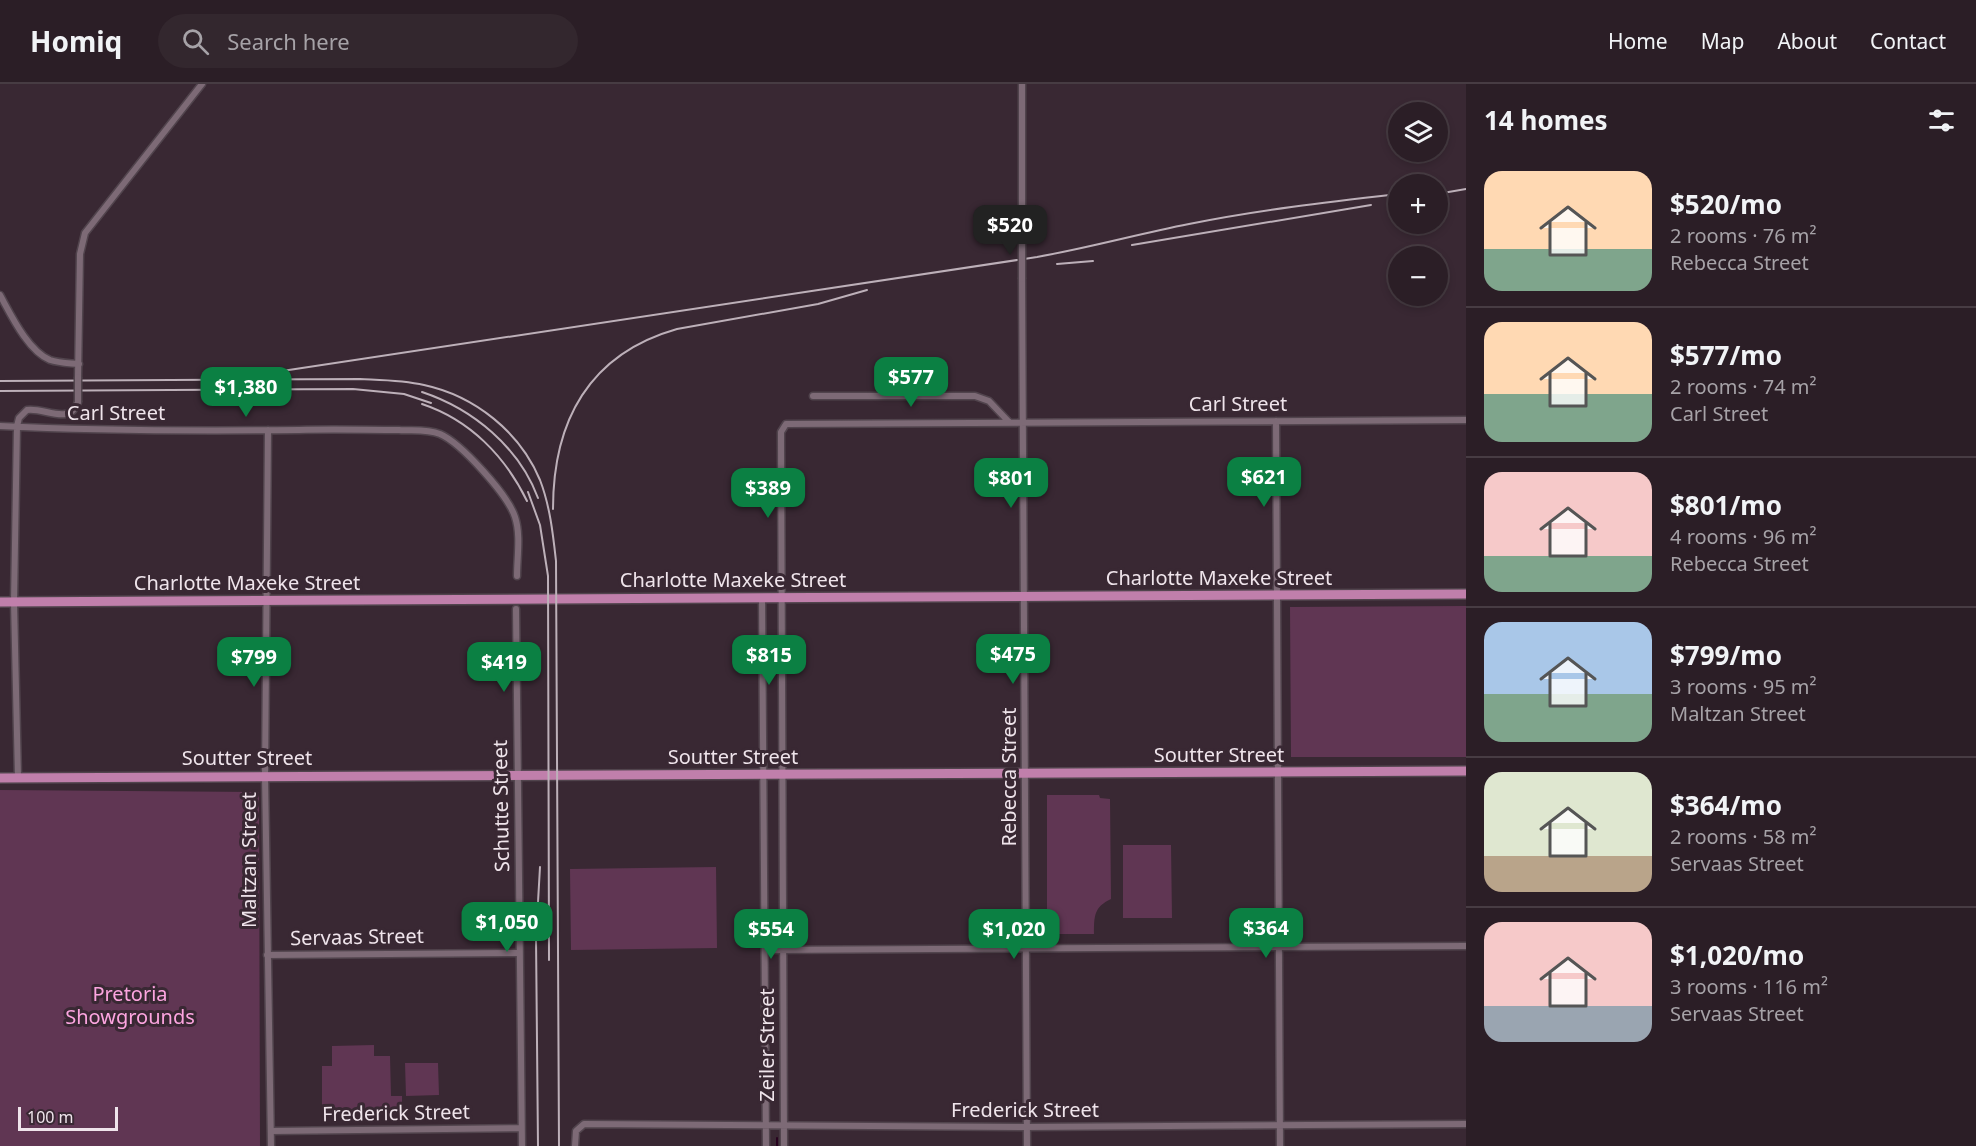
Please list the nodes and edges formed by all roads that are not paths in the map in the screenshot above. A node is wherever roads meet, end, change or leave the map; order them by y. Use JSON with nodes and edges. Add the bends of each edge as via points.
{"nodes":[{"id":1,"x":202,"y":84,"type":"edge"},
{"id":2,"x":1022,"y":84,"type":"edge"},
{"id":3,"x":0,"y":295,"type":"edge"},
{"id":4,"x":79,"y":364,"type":"junction"},
{"id":5,"x":813,"y":396,"type":"dead end"},
{"id":6,"x":1466,"y":420,"type":"edge"},
{"id":7,"x":1276,"y":421,"type":"junction"},
{"id":8,"x":1010,"y":422,"type":"junction"},
{"id":9,"x":1023,"y":422,"type":"junction"},
{"id":10,"x":0,"y":426,"type":"edge"},
{"id":11,"x":17,"y":426,"type":"junction"},
{"id":12,"x":268,"y":430,"type":"junction"},
{"id":13,"x":780,"y":441,"type":"joint"},
{"id":14,"x":517,"y":576,"type":"dead end"},
{"id":15,"x":1466,"y":594,"type":"edge"},
{"id":16,"x":1277,"y":595,"type":"junction"},
{"id":17,"x":1024,"y":596,"type":"junction"},
{"id":18,"x":762,"y":598,"type":"junction"},
{"id":19,"x":780,"y":598,"type":"junction"},
{"id":20,"x":266,"y":601,"type":"junction"},
{"id":21,"x":0,"y":602,"type":"edge"},
{"id":22,"x":14,"y":602,"type":"junction"},
{"id":23,"x":516,"y":609,"type":"dead end"},
{"id":24,"x":1466,"y":771,"type":"edge"},
{"id":25,"x":1278,"y":772,"type":"junction"},
{"id":26,"x":764,"y":774,"type":"junction"},
{"id":27,"x":782,"y":774,"type":"junction"},
{"id":28,"x":1025,"y":774,"type":"junction"},
{"id":29,"x":265,"y":776,"type":"junction"},
{"id":30,"x":516,"y":776,"type":"junction"},
{"id":31,"x":0,"y":778,"type":"edge"},
{"id":32,"x":18,"y":778,"type":"junction"},
{"id":33,"x":1466,"y":946,"type":"edge"},
{"id":34,"x":783,"y":949,"type":"junction"},
{"id":35,"x":1278,"y":949,"type":"junction"},
{"id":36,"x":765,"y":950,"type":"junction"},
{"id":37,"x":1026,"y":950,"type":"junction"},
{"id":38,"x":519,"y":952,"type":"junction"},
{"id":39,"x":267,"y":955,"type":"junction"},
{"id":40,"x":766,"y":1124,"type":"junction"},
{"id":41,"x":1466,"y":1124,"type":"edge"},
{"id":42,"x":783,"y":1125,"type":"junction"},
{"id":43,"x":1280,"y":1125,"type":"junction"},
{"id":44,"x":1027,"y":1126,"type":"junction"},
{"id":45,"x":521,"y":1128,"type":"junction"},
{"id":46,"x":271,"y":1131,"type":"junction"},
{"id":47,"x":271,"y":1146,"type":"edge"},
{"id":48,"x":522,"y":1146,"type":"edge"},
{"id":49,"x":575,"y":1146,"type":"edge"},
{"id":50,"x":766,"y":1146,"type":"edge"},
{"id":51,"x":784,"y":1146,"type":"edge"},
{"id":52,"x":1027,"y":1146,"type":"edge"},
{"id":53,"x":1280,"y":1146,"type":"edge"}],
"edges":[{"from":1,"to":4,"type":"street","via":[[85,233],[80,254]]},
{"from":2,"to":9,"type":"street","name":"Rebecca Street","bridge":true},
{"from":3,"to":4,"type":"street","via":[[37,353],[60,363]]},
{"from":4,"to":11,"type":"street","bridge":true,"via":[[78,402],[74,411],[66,415],[28,409]]},
{"from":5,"to":8,"type":"street","via":[[975,396],[989,401]]},
{"from":6,"to":7,"type":"street","name":"Carl Street"},
{"from":7,"to":9,"type":"street","name":"Carl Street"},
{"from":7,"to":16,"type":"street"},
{"from":8,"to":9,"type":"street","name":"Carl Street"},
{"from":8,"to":13,"type":"street","name":"Carl Street","via":[[789,424],[782,430]]},
{"from":9,"to":17,"type":"street","name":"Rebecca Street"},
{"from":10,"to":11,"type":"street","name":"Carl Street"},
{"from":11,"to":12,"type":"street","name":"Carl Street"},
{"from":11,"to":22,"type":"street"},
{"from":12,"to":14,"type":"street","name":"Carl Street","via":[[429,431],[446,437],[496,486],[515,517]]},
{"from":12,"to":20,"type":"street","name":"Maltzan Street"},
{"from":13,"to":19,"type":"street","name":"Zeiler Street"},
{"from":15,"to":16,"type":"main road","name":"Charlotte Maxeke Street"},
{"from":16,"to":17,"type":"main road","name":"Charlotte Maxeke Street"},
{"from":16,"to":25,"type":"street"},
{"from":17,"to":19,"type":"main road","name":"Charlotte Maxeke Street"},
{"from":17,"to":28,"type":"street","name":"Rebecca Street"},
{"from":18,"to":19,"type":"main road","name":"Charlotte Maxeke Street"},
{"from":18,"to":20,"type":"main road","name":"Charlotte Maxeke Street"},
{"from":18,"to":26,"type":"street","name":"Zeiler Street"},
{"from":19,"to":27,"type":"street","name":"Zeiler Street"},
{"from":20,"to":22,"type":"main road","name":"Charlotte Maxeke Street"},
{"from":20,"to":29,"type":"street","name":"Maltzan Street"},
{"from":21,"to":22,"type":"main road","name":"Charlotte Maxeke Street"},
{"from":22,"to":32,"type":"street"},
{"from":23,"to":30,"type":"street","name":"Schutte Street"},
{"from":24,"to":25,"type":"main road","name":"Soutter Street"},
{"from":25,"to":28,"type":"main road","name":"Soutter Street"},
{"from":25,"to":35,"type":"street"},
{"from":26,"to":27,"type":"main road","name":"Soutter Street"},
{"from":26,"to":30,"type":"main road","name":"Soutter Street"},
{"from":26,"to":36,"type":"street","name":"Zeiler Street"},
{"from":27,"to":28,"type":"main road","name":"Soutter Street"},
{"from":27,"to":34,"type":"street","name":"Zeiler Street"},
{"from":28,"to":37,"type":"street","name":"Rebecca Street"},
{"from":29,"to":30,"type":"main road","name":"Soutter Street"},
{"from":29,"to":32,"type":"main road","name":"Soutter Street"},
{"from":29,"to":39,"type":"street","name":"Maltzan Street"},
{"from":30,"to":38,"type":"street","name":"Schutte Street"},
{"from":31,"to":32,"type":"main road","name":"Soutter Street"},
{"from":33,"to":35,"type":"street"},
{"from":34,"to":36,"type":"street"},
{"from":34,"to":37,"type":"street"},
{"from":34,"to":42,"type":"street","name":"Zeiler Street"},
{"from":35,"to":37,"type":"street"},
{"from":35,"to":43,"type":"street"},
{"from":36,"to":40,"type":"street","name":"Zeiler Street"},
{"from":37,"to":44,"type":"street","name":"Rebecca Street"},
{"from":38,"to":39,"type":"street","name":"Servaas Street"},
{"from":38,"to":45,"type":"street","name":"Schutte Street"},
{"from":39,"to":46,"type":"street","name":"Maltzan Street"},
{"from":40,"to":42,"type":"street","name":"Frederick Street"},
{"from":40,"to":49,"type":"street","name":"Frederick Street","via":[[584,1124],[576,1131]]},
{"from":40,"to":50,"type":"street","name":"Zeiler Street"},
{"from":41,"to":43,"type":"street","name":"Frederick Street"},
{"from":42,"to":44,"type":"street","name":"Frederick Street"},
{"from":42,"to":51,"type":"street","name":"Zeiler Street"},
{"from":43,"to":44,"type":"street","name":"Frederick Street"},
{"from":43,"to":53,"type":"street"},
{"from":44,"to":52,"type":"street","name":"Rebecca Street"},
{"from":45,"to":46,"type":"street","name":"Frederick Street"},
{"from":45,"to":48,"type":"street","name":"Schutte Street"},
{"from":46,"to":47,"type":"street","name":"Maltzan Street"}]}
